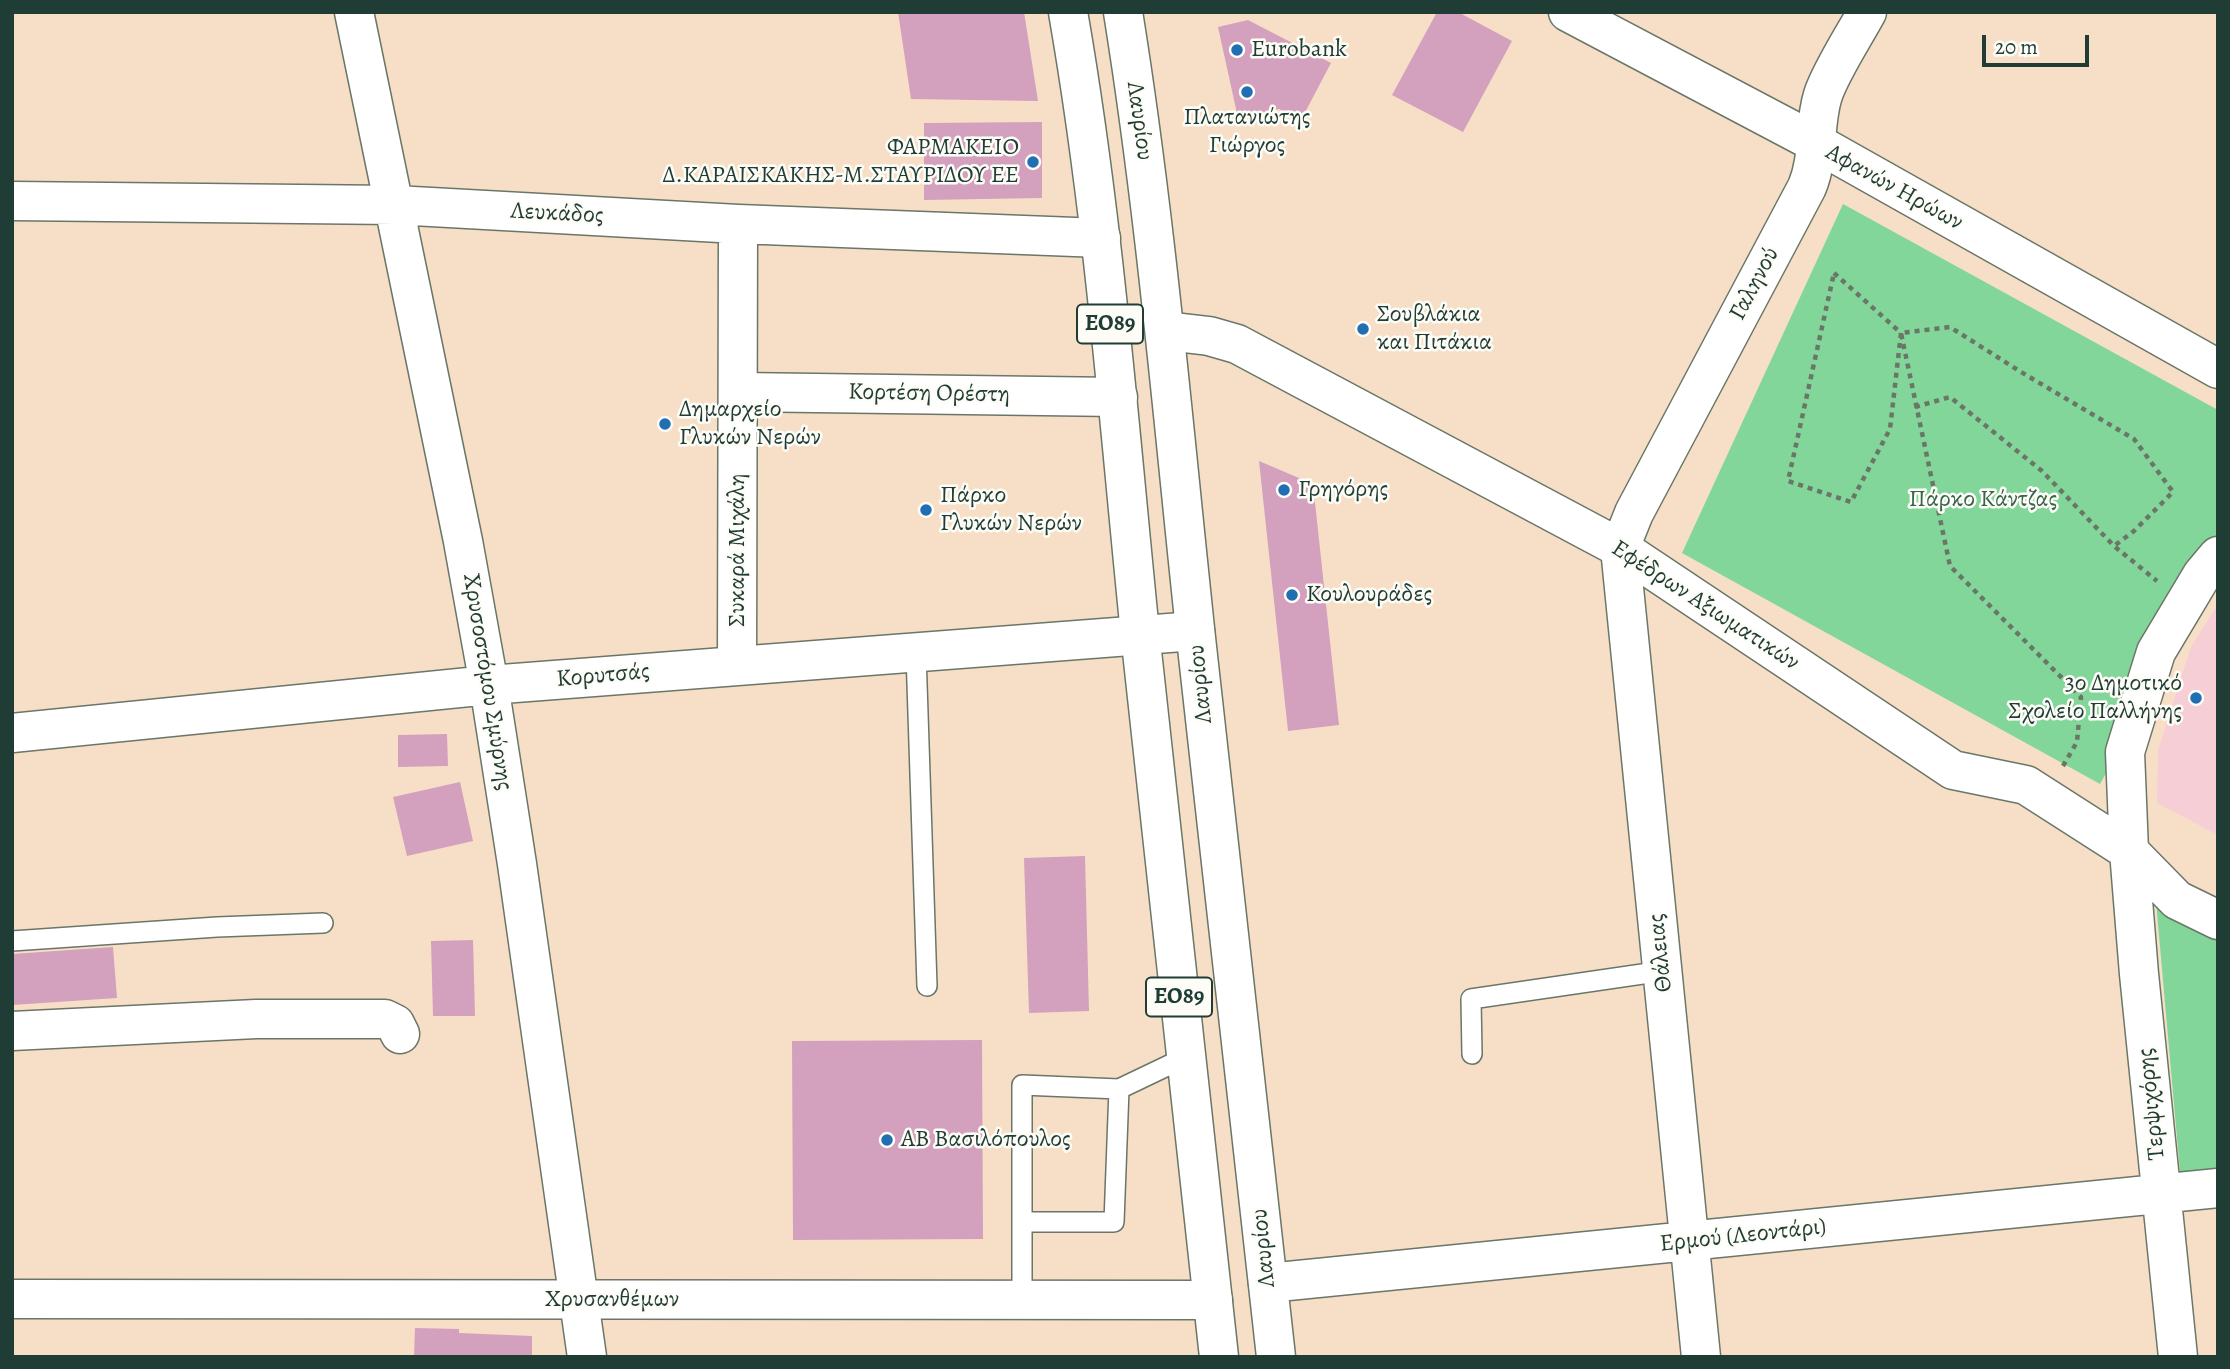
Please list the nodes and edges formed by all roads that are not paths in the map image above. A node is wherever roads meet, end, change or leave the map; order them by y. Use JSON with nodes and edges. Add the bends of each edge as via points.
{"nodes":[{"id":1,"x":354,"y":12,"type":"edge"},
{"id":2,"x":1068,"y":12,"type":"edge"},
{"id":3,"x":1568,"y":12,"type":"edge"},
{"id":4,"x":1867,"y":12,"type":"edge"},
{"id":5,"x":1126,"y":13,"type":"edge"},
{"id":6,"x":1818,"y":144,"type":"junction"},
{"id":7,"x":12,"y":201,"type":"edge"},
{"id":8,"x":395,"y":205,"type":"junction"},
{"id":9,"x":738,"y":224,"type":"junction"},
{"id":10,"x":1101,"y":238,"type":"junction"},
{"id":11,"x":1166,"y":331,"type":"junction"},
{"id":12,"x":2218,"y":369,"type":"edge"},
{"id":13,"x":739,"y":392,"type":"junction"},
{"id":14,"x":1118,"y":397,"type":"junction"},
{"id":15,"x":1620,"y":548,"type":"junction"},
{"id":16,"x":2218,"y":556,"type":"edge"},
{"id":17,"x":1195,"y":631,"type":"junction"},
{"id":18,"x":1140,"y":636,"type":"junction"},
{"id":19,"x":916,"y":653,"type":"junction"},
{"id":20,"x":737,"y":666,"type":"junction"},
{"id":21,"x":489,"y":685,"type":"junction"},
{"id":22,"x":12,"y":733,"type":"edge"},
{"id":23,"x":2129,"y":851,"type":"junction"},
{"id":24,"x":2218,"y":920,"type":"edge"},
{"id":25,"x":323,"y":923,"type":"dead end"},
{"id":26,"x":12,"y":941,"type":"edge"},
{"id":27,"x":1663,"y":971,"type":"junction"},
{"id":28,"x":927,"y":986,"type":"dead end"},
{"id":29,"x":12,"y":1031,"type":"edge"},
{"id":30,"x":400,"y":1034,"type":"dead end"},
{"id":31,"x":1472,"y":1054,"type":"dead end"},
{"id":32,"x":1186,"y":1057,"type":"junction"},
{"id":33,"x":1119,"y":1089,"type":"junction"},
{"id":34,"x":2218,"y":1188,"type":"edge"},
{"id":35,"x":2160,"y":1194,"type":"junction"},
{"id":36,"x":1022,"y":1222,"type":"junction"},
{"id":37,"x":1691,"y":1241,"type":"junction"},
{"id":38,"x":1268,"y":1283,"type":"junction"},
{"id":39,"x":12,"y":1299,"type":"edge"},
{"id":40,"x":1213,"y":1300,"type":"junction"},
{"id":41,"x":580,"y":1301,"type":"junction"},
{"id":42,"x":1022,"y":1301,"type":"junction"},
{"id":43,"x":587,"y":1357,"type":"edge"},
{"id":44,"x":1219,"y":1357,"type":"edge"},
{"id":45,"x":1276,"y":1357,"type":"edge"},
{"id":46,"x":1701,"y":1357,"type":"edge"},
{"id":47,"x":2178,"y":1357,"type":"edge"}],
"edges":[{"from":1,"to":8,"type":"street","name":"Χρυσοστόμου Σμύρνης"},
{"from":2,"to":10,"type":"street","number":"ΕΟ89"},
{"from":3,"to":6,"type":"street","name":"Αφανών Ηρώων"},
{"from":4,"to":6,"type":"street","name":"Γαληνού","via":[[1824,93],[1817,122]]},
{"from":5,"to":11,"type":"street","name":"Λαυρίου","number":"ΕΟ89"},
{"from":6,"to":12,"type":"street","name":"Αφανών Ηρώων"},
{"from":6,"to":15,"type":"street","name":"Γαληνού","via":[[1807,187],[1634,513]]},
{"from":7,"to":8,"type":"street","name":"Λευκάδος"},
{"from":8,"to":9,"type":"street","name":"Λευκάδος"},
{"from":8,"to":21,"type":"street","name":"Χρυσοστόμου Σμύρνης"},
{"from":9,"to":10,"type":"street","name":"Λευκάδος"},
{"from":9,"to":13,"type":"street","name":"Συκαρά Μιχάλη"},
{"from":10,"to":14,"type":"street","number":"ΕΟ89"},
{"from":11,"to":15,"type":"street","name":"Εφέδρων Αξιωματικών","via":[[1237,344]]},
{"from":11,"to":17,"type":"street","name":"Λαυρίου","number":"ΕΟ89"},
{"from":13,"to":14,"type":"street","name":"Κορτέση Ορέστη"},
{"from":13,"to":20,"type":"street","name":"Συκαρά Μιχάλη"},
{"from":14,"to":18,"type":"street","number":"ΕΟ89"},
{"from":15,"to":23,"type":"street","name":"Εφέδρων Αξιωματικών","via":[[1953,770],[2026,785]]},
{"from":15,"to":27,"type":"street","name":"Θάλειας"},
{"from":16,"to":23,"type":"street","name":"Τερψιχόρης","via":[[2156,652],[2125,752]]},
{"from":17,"to":18,"type":"street","name":"Κορυτσάς"},
{"from":17,"to":38,"type":"street","name":"Λαυρίου","number":"ΕΟ89"},
{"from":18,"to":19,"type":"street","name":"Κορυτσάς"},
{"from":18,"to":32,"type":"street","number":"ΕΟ89"},
{"from":19,"to":20,"type":"street","name":"Κορυτσάς"},
{"from":19,"to":28,"type":"lane"},
{"from":20,"to":21,"type":"street","name":"Κορυτσάς"},
{"from":21,"to":22,"type":"street","name":"Κορυτσάς"},
{"from":21,"to":41,"type":"street","name":"Χρυσοστόμου Σμύρνης"},
{"from":23,"to":24,"type":"street","name":"Εφέδρων Αξιωματικών","via":[[2177,900]]},
{"from":23,"to":35,"type":"street","name":"Τερψιχόρης"},
{"from":25,"to":26,"type":"lane"},
{"from":27,"to":31,"type":"lane","via":[[1471,999]]},
{"from":27,"to":37,"type":"street","name":"Θάλειας"},
{"from":29,"to":30,"type":"street","via":[[256,1019],[385,1019],[395,1024]]},
{"from":32,"to":33,"type":"lane"},
{"from":32,"to":40,"type":"street","number":"ΕΟ89"},
{"from":33,"to":36,"type":"lane","via":[[1114,1222]]},
{"from":33,"to":36,"type":"lane","via":[[1022,1085]]},
{"from":34,"to":35,"type":"street","name":"Ερμού (Λεοντάρι)"},
{"from":35,"to":37,"type":"street","name":"Ερμού (Λεοντάρι)"},
{"from":35,"to":47,"type":"street","name":"Τερψιχόρης"},
{"from":36,"to":42,"type":"lane"},
{"from":37,"to":38,"type":"street","name":"Ερμού (Λεοντάρι)"},
{"from":37,"to":46,"type":"street","name":"Θάλειας"},
{"from":38,"to":45,"type":"street","name":"Λαυρίου","number":"ΕΟ89"},
{"from":39,"to":41,"type":"street","name":"Χρυσανθέμων"},
{"from":40,"to":42,"type":"street","name":"Χρυσανθέμων"},
{"from":40,"to":44,"type":"street","number":"ΕΟ89"},
{"from":41,"to":42,"type":"street","name":"Χρυσανθέμων"},
{"from":41,"to":43,"type":"street","name":"Χρυσοστόμου Σμύρνης"}]}
